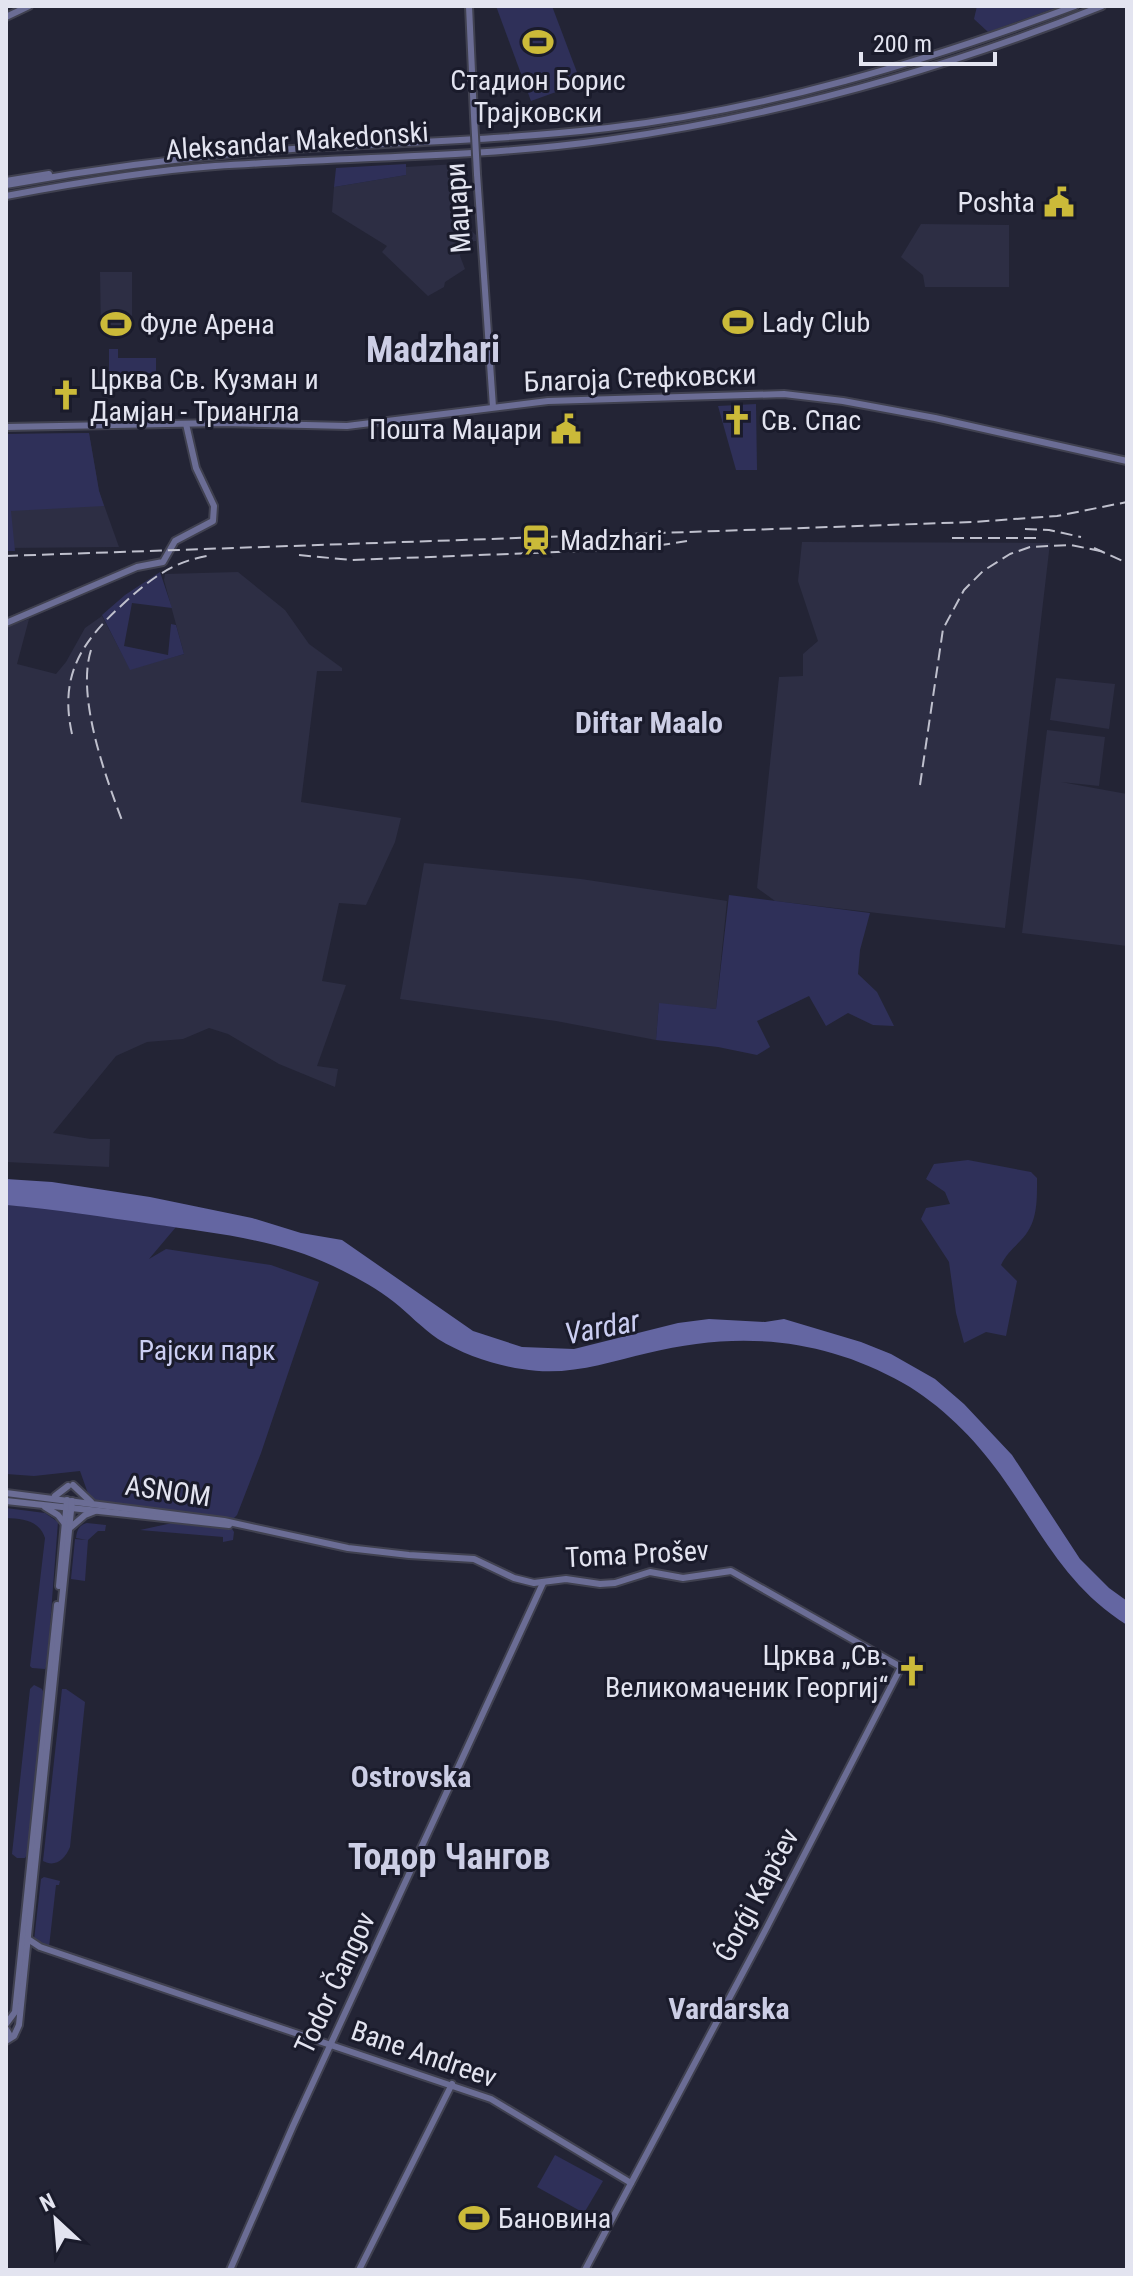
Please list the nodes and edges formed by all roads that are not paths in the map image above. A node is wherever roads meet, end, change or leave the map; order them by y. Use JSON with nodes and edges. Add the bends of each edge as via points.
{"nodes":[{"id":1,"x":29,"y":6,"type":"edge"},
{"id":2,"x":469,"y":6,"type":"edge"},
{"id":3,"x":1075,"y":6,"type":"edge"},
{"id":4,"x":1102,"y":6,"type":"edge"},
{"id":5,"x":6,"y":17,"type":"edge"},
{"id":6,"x":6,"y":183,"type":"edge"},
{"id":7,"x":6,"y":198,"type":"edge"},
{"id":8,"x":492,"y":393,"type":"junction"},
{"id":9,"x":507,"y":405,"type":"junction"},
{"id":10,"x":493,"y":407,"type":"junction"},
{"id":11,"x":482,"y":409,"type":"junction"},
{"id":12,"x":186,"y":424,"type":"junction"},
{"id":13,"x":6,"y":427,"type":"edge"},
{"id":14,"x":1127,"y":461,"type":"edge"},
{"id":15,"x":6,"y":623,"type":"edge"},
{"id":16,"x":6,"y":1493,"type":"edge"},
{"id":17,"x":47,"y":1497,"type":"junction"},
{"id":18,"x":6,"y":1501,"type":"edge"},
{"id":19,"x":69,"y":1504,"type":"junction"},
{"id":20,"x":37,"y":1505,"type":"junction"},
{"id":21,"x":95,"y":1507,"type":"junction"},
{"id":22,"x":65,"y":1524,"type":"junction"},
{"id":23,"x":69,"y":1534,"type":"junction"},
{"id":24,"x":543,"y":1583,"type":"junction"},
{"id":25,"x":901,"y":1667,"type":"joint"},
{"id":26,"x":28,"y":1939,"type":"junction"},
{"id":27,"x":40,"y":1947,"type":"junction"},
{"id":28,"x":26,"y":1953,"type":"junction"},
{"id":29,"x":6,"y":2026,"type":"edge"},
{"id":30,"x":6,"y":2041,"type":"edge"},
{"id":31,"x":331,"y":2046,"type":"junction"},
{"id":32,"x":452,"y":2084,"type":"junction"},
{"id":33,"x":631,"y":2183,"type":"junction"},
{"id":34,"x":230,"y":2270,"type":"edge"},
{"id":35,"x":359,"y":2270,"type":"edge"},
{"id":36,"x":585,"y":2270,"type":"edge"}],
"edges":[{"from":1,"to":5,"type":"street"},
{"from":2,"to":8,"type":"street","name":"Маџари","bridge":true},
{"from":3,"to":6,"type":"street","name":"Aleksandar Makedonski","via":[[905,65],[684,116],[534,136],[286,150],[37,175]]},
{"from":4,"to":7,"type":"street","name":"Aleksandar Makedonski","via":[[966,58],[764,112],[689,126],[606,140],[468,152],[212,166]]},
{"from":8,"to":9,"type":"street"},
{"from":8,"to":10,"type":"street","name":"Маџари"},
{"from":8,"to":11,"type":"street"},
{"from":9,"to":10,"type":"street","name":"Благоја Стефковски"},
{"from":9,"to":14,"type":"street","name":"Благоја Стефковски","via":[[801,396],[935,418]]},
{"from":10,"to":11,"type":"street","name":"Благоја Стефковски"},
{"from":11,"to":12,"type":"street","name":"Благоја Стефковски","via":[[347,426]]},
{"from":12,"to":13,"type":"street","name":"Благоја Стефковски"},
{"from":12,"to":15,"type":"street","via":[[196,468],[214,506],[213,521],[175,541],[163,562],[137,567]]},
{"from":16,"to":17,"type":"street","name":"ASNOM"},
{"from":17,"to":19,"type":"street","name":"ASNOM"},
{"from":17,"to":21,"type":"street","via":[[70,1486]]},
{"from":18,"to":20,"type":"street","name":"ASNOM"},
{"from":19,"to":20,"type":"street","name":"ASNOM"},
{"from":19,"to":21,"type":"street","name":"ASNOM"},
{"from":19,"to":22,"type":"street"},
{"from":19,"to":23,"type":"street"},
{"from":20,"to":22,"type":"street","via":[[55,1512]]},
{"from":21,"to":23,"type":"street"},
{"from":21,"to":24,"type":"street","name":"ASNOM","via":[[236,1525],[348,1548],[474,1559],[514,1578]]},
{"from":22,"to":29,"type":"street","via":[[15,2012]]},
{"from":23,"to":26,"type":"street"},
{"from":24,"to":25,"type":"street","name":"Toma Prošev","via":[[566,1579],[600,1584],[650,1572],[683,1578],[731,1571]]},
{"from":24,"to":31,"type":"street","name":"Todor Čangov"},
{"from":25,"to":33,"type":"street","name":"Ǵorǵi Kapčev"},
{"from":26,"to":27,"type":"street","name":"Bane Andreev"},
{"from":26,"to":28,"type":"street"},
{"from":27,"to":28,"type":"street"},
{"from":27,"to":31,"type":"street","name":"Bane Andreev"},
{"from":28,"to":30,"type":"street","via":[[19,2025]]},
{"from":29,"to":30,"type":"street"},
{"from":31,"to":32,"type":"street","name":"Bane Andreev"},
{"from":31,"to":34,"type":"street","name":"Todor Čangov"},
{"from":32,"to":33,"type":"street","name":"Bane Andreev","via":[[502,2104]]},
{"from":32,"to":35,"type":"street"},
{"from":33,"to":36,"type":"street","name":"Ǵorǵi Kapčev"}]}
